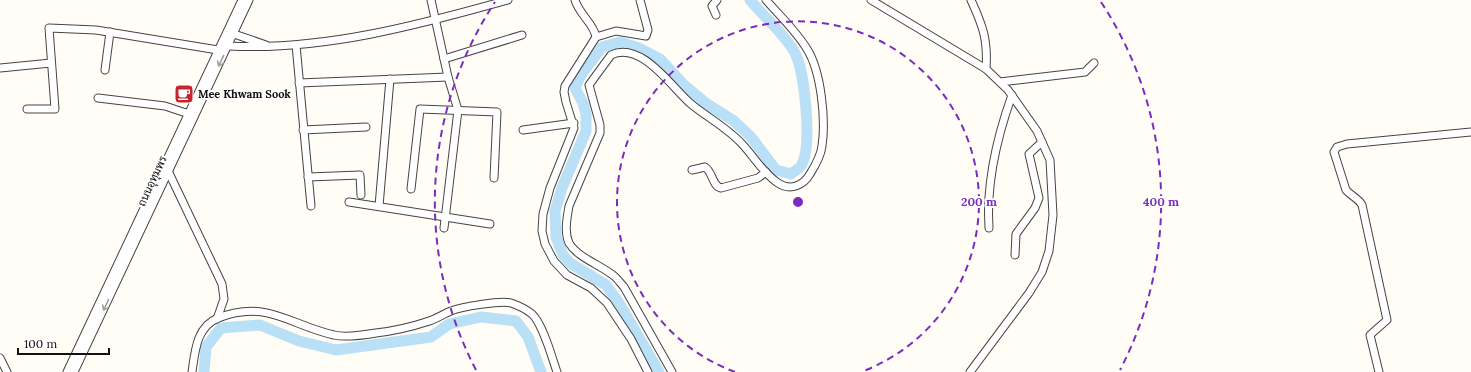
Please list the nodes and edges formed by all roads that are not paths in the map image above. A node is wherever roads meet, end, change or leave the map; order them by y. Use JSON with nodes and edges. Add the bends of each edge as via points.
{"nodes":[{"id":1,"x":242,"y":0,"type":"edge"},
{"id":2,"x":249,"y":0,"type":"edge"},
{"id":3,"x":431,"y":0,"type":"edge"},
{"id":4,"x":508,"y":0,"type":"edge"},
{"id":5,"x":575,"y":0,"type":"edge"},
{"id":6,"x":640,"y":0,"type":"edge"},
{"id":7,"x":717,"y":0,"type":"edge"},
{"id":8,"x":766,"y":0,"type":"edge"},
{"id":9,"x":871,"y":0,"type":"edge"},
{"id":10,"x":971,"y":0,"type":"edge"},
{"id":11,"x":488,"y":3,"type":"edge"},
{"id":12,"x":716,"y":15,"type":"dead end"},
{"id":13,"x":436,"y":21,"type":"junction"},
{"id":14,"x":110,"y":32,"type":"junction"},
{"id":15,"x":234,"y":34,"type":"junction"},
{"id":16,"x":522,"y":35,"type":"dead end"},
{"id":17,"x":596,"y":37,"type":"junction"},
{"id":18,"x":266,"y":45,"type":"junction"},
{"id":19,"x":296,"y":45,"type":"junction"},
{"id":20,"x":229,"y":46,"type":"junction"},
{"id":21,"x":218,"y":50,"type":"junction"},
{"id":22,"x":444,"y":59,"type":"junction"},
{"id":23,"x":52,"y":63,"type":"junction"},
{"id":24,"x":1094,"y":63,"type":"dead end"},
{"id":25,"x":0,"y":68,"type":"edge"},
{"id":26,"x":986,"y":69,"type":"junction"},
{"id":27,"x":105,"y":70,"type":"dead end"},
{"id":28,"x":448,"y":77,"type":"junction"},
{"id":29,"x":390,"y":79,"type":"junction"},
{"id":30,"x":1000,"y":82,"type":"junction"},
{"id":31,"x":299,"y":83,"type":"junction"},
{"id":32,"x":1012,"y":95,"type":"junction"},
{"id":33,"x":98,"y":98,"type":"dead end"},
{"id":34,"x":27,"y":109,"type":"dead end"},
{"id":35,"x":458,"y":110,"type":"junction"},
{"id":36,"x":189,"y":114,"type":"junction"},
{"id":37,"x":574,"y":123,"type":"junction"},
{"id":38,"x":366,"y":126,"type":"dead end"},
{"id":39,"x":303,"y":130,"type":"junction"},
{"id":40,"x":523,"y":130,"type":"dead end"},
{"id":41,"x":1471,"y":132,"type":"edge"},
{"id":42,"x":1042,"y":142,"type":"junction"},
{"id":43,"x":692,"y":170,"type":"dead end"},
{"id":44,"x":766,"y":172,"type":"junction"},
{"id":45,"x":168,"y":173,"type":"junction"},
{"id":46,"x":308,"y":177,"type":"junction"},
{"id":47,"x":494,"y":178,"type":"dead end"},
{"id":48,"x":411,"y":190,"type":"dead end"},
{"id":49,"x":361,"y":195,"type":"dead end"},
{"id":50,"x":350,"y":202,"type":"dead end"},
{"id":51,"x":312,"y":206,"type":"dead end"},
{"id":52,"x":379,"y":206,"type":"junction"},
{"id":53,"x":445,"y":217,"type":"junction"},
{"id":54,"x":490,"y":224,"type":"dead end"},
{"id":55,"x":444,"y":228,"type":"dead end"},
{"id":56,"x":989,"y":228,"type":"dead end"},
{"id":57,"x":1015,"y":255,"type":"dead end"},
{"id":58,"x":217,"y":319,"type":"junction"},
{"id":59,"x":0,"y":358,"type":"edge"},
{"id":60,"x":7,"y":372,"type":"edge"},
{"id":61,"x":67,"y":372,"type":"edge"},
{"id":62,"x":74,"y":372,"type":"edge"},
{"id":63,"x":192,"y":372,"type":"edge"},
{"id":64,"x":557,"y":372,"type":"edge"},
{"id":65,"x":648,"y":372,"type":"edge"},
{"id":66,"x":672,"y":372,"type":"edge"},
{"id":67,"x":970,"y":372,"type":"edge"},
{"id":68,"x":1379,"y":372,"type":"edge"}],
"edges":[{"from":1,"to":21,"type":"street","name":"ถนนอุทุมพร"},
{"from":2,"to":15,"type":"street","name":"ถนนอุทุมพร"},
{"from":3,"to":13,"type":"street"},
{"from":4,"to":11,"type":"street"},
{"from":5,"to":17,"type":"street"},
{"from":6,"to":17,"type":"street","via":[[648,30],[646,36],[616,31]]},
{"from":7,"to":12,"type":"street","via":[[712,6]]},
{"from":8,"to":44,"type":"street","via":[[807,49],[817,70],[824,122],[822,147],[807,180],[797,186],[785,186],[778,184]]},
{"from":9,"to":26,"type":"street"},
{"from":10,"to":26,"type":"street","via":[[986,39]]},
{"from":11,"to":13,"type":"street"},
{"from":13,"to":19,"type":"street"},
{"from":13,"to":22,"type":"street"},
{"from":14,"to":21,"type":"street"},
{"from":14,"to":23,"type":"street","via":[[49,28]]},
{"from":14,"to":27,"type":"street"},
{"from":15,"to":18,"type":"street"},
{"from":15,"to":20,"type":"street","name":"ถนนอุทุมพร"},
{"from":16,"to":22,"type":"street"},
{"from":17,"to":37,"type":"street","via":[[565,86],[566,102]]},
{"from":18,"to":19,"type":"street"},
{"from":18,"to":20,"type":"street"},
{"from":19,"to":31,"type":"street"},
{"from":20,"to":45,"type":"street","name":"ถนนอุทุมพร","one_way":true},
{"from":21,"to":36,"type":"street","name":"ถนนอุทุมพร"},
{"from":22,"to":28,"type":"street"},
{"from":23,"to":25,"type":"street"},
{"from":23,"to":34,"type":"street","via":[[55,109]]},
{"from":24,"to":30,"type":"street","via":[[1085,72]]},
{"from":26,"to":30,"type":"street"},
{"from":28,"to":29,"type":"street"},
{"from":28,"to":35,"type":"street"},
{"from":29,"to":31,"type":"street"},
{"from":29,"to":52,"type":"street"},
{"from":30,"to":32,"type":"street"},
{"from":31,"to":39,"type":"street"},
{"from":32,"to":42,"type":"street"},
{"from":32,"to":56,"type":"street","via":[[997,145],[988,208]]},
{"from":33,"to":36,"type":"street","via":[[165,106]]},
{"from":35,"to":47,"type":"street","via":[[497,112]]},
{"from":35,"to":48,"type":"street","via":[[420,109]]},
{"from":35,"to":53,"type":"street"},
{"from":36,"to":61,"type":"street","name":"ถนนอุทุมพร"},
{"from":37,"to":40,"type":"street"},
{"from":37,"to":65,"type":"street","via":[[572,136],[550,188],[543,214],[542,231],[545,244],[567,275],[591,288],[607,303],[631,339]]},
{"from":38,"to":39,"type":"street"},
{"from":39,"to":46,"type":"street"},
{"from":41,"to":68,"type":"street","via":[[1347,144],[1337,147],[1334,152],[1346,190],[1358,198],[1362,206],[1388,320],[1370,335]]},
{"from":42,"to":57,"type":"street","via":[[1029,154],[1039,198],[1035,208],[1016,234]]},
{"from":42,"to":67,"type":"street","via":[[1050,160],[1052,175],[1053,215],[1049,251],[1042,272],[1029,293]]},
{"from":43,"to":44,"type":"street","via":[[705,167],[716,186],[721,188],[758,178]]},
{"from":44,"to":66,"type":"street","via":[[737,139],[691,104],[646,61],[623,52],[616,52],[607,58],[589,85],[600,133],[569,206],[567,219],[570,244],[615,276],[624,287]]},
{"from":45,"to":58,"type":"street","via":[[222,284],[224,299]]},
{"from":45,"to":62,"type":"street","name":"ถนนอุทุมพร","one_way":true},
{"from":46,"to":49,"type":"street","via":[[360,175]]},
{"from":46,"to":51,"type":"street"},
{"from":50,"to":52,"type":"street"},
{"from":52,"to":53,"type":"street"},
{"from":53,"to":54,"type":"street"},
{"from":53,"to":55,"type":"street"},
{"from":58,"to":63,"type":"street","via":[[207,326],[197,340]]},
{"from":58,"to":64,"type":"street","via":[[250,310],[268,312],[336,336],[376,333],[427,322],[453,310],[509,302],[532,314],[543,332]]},
{"from":59,"to":60,"type":"street"}]}
